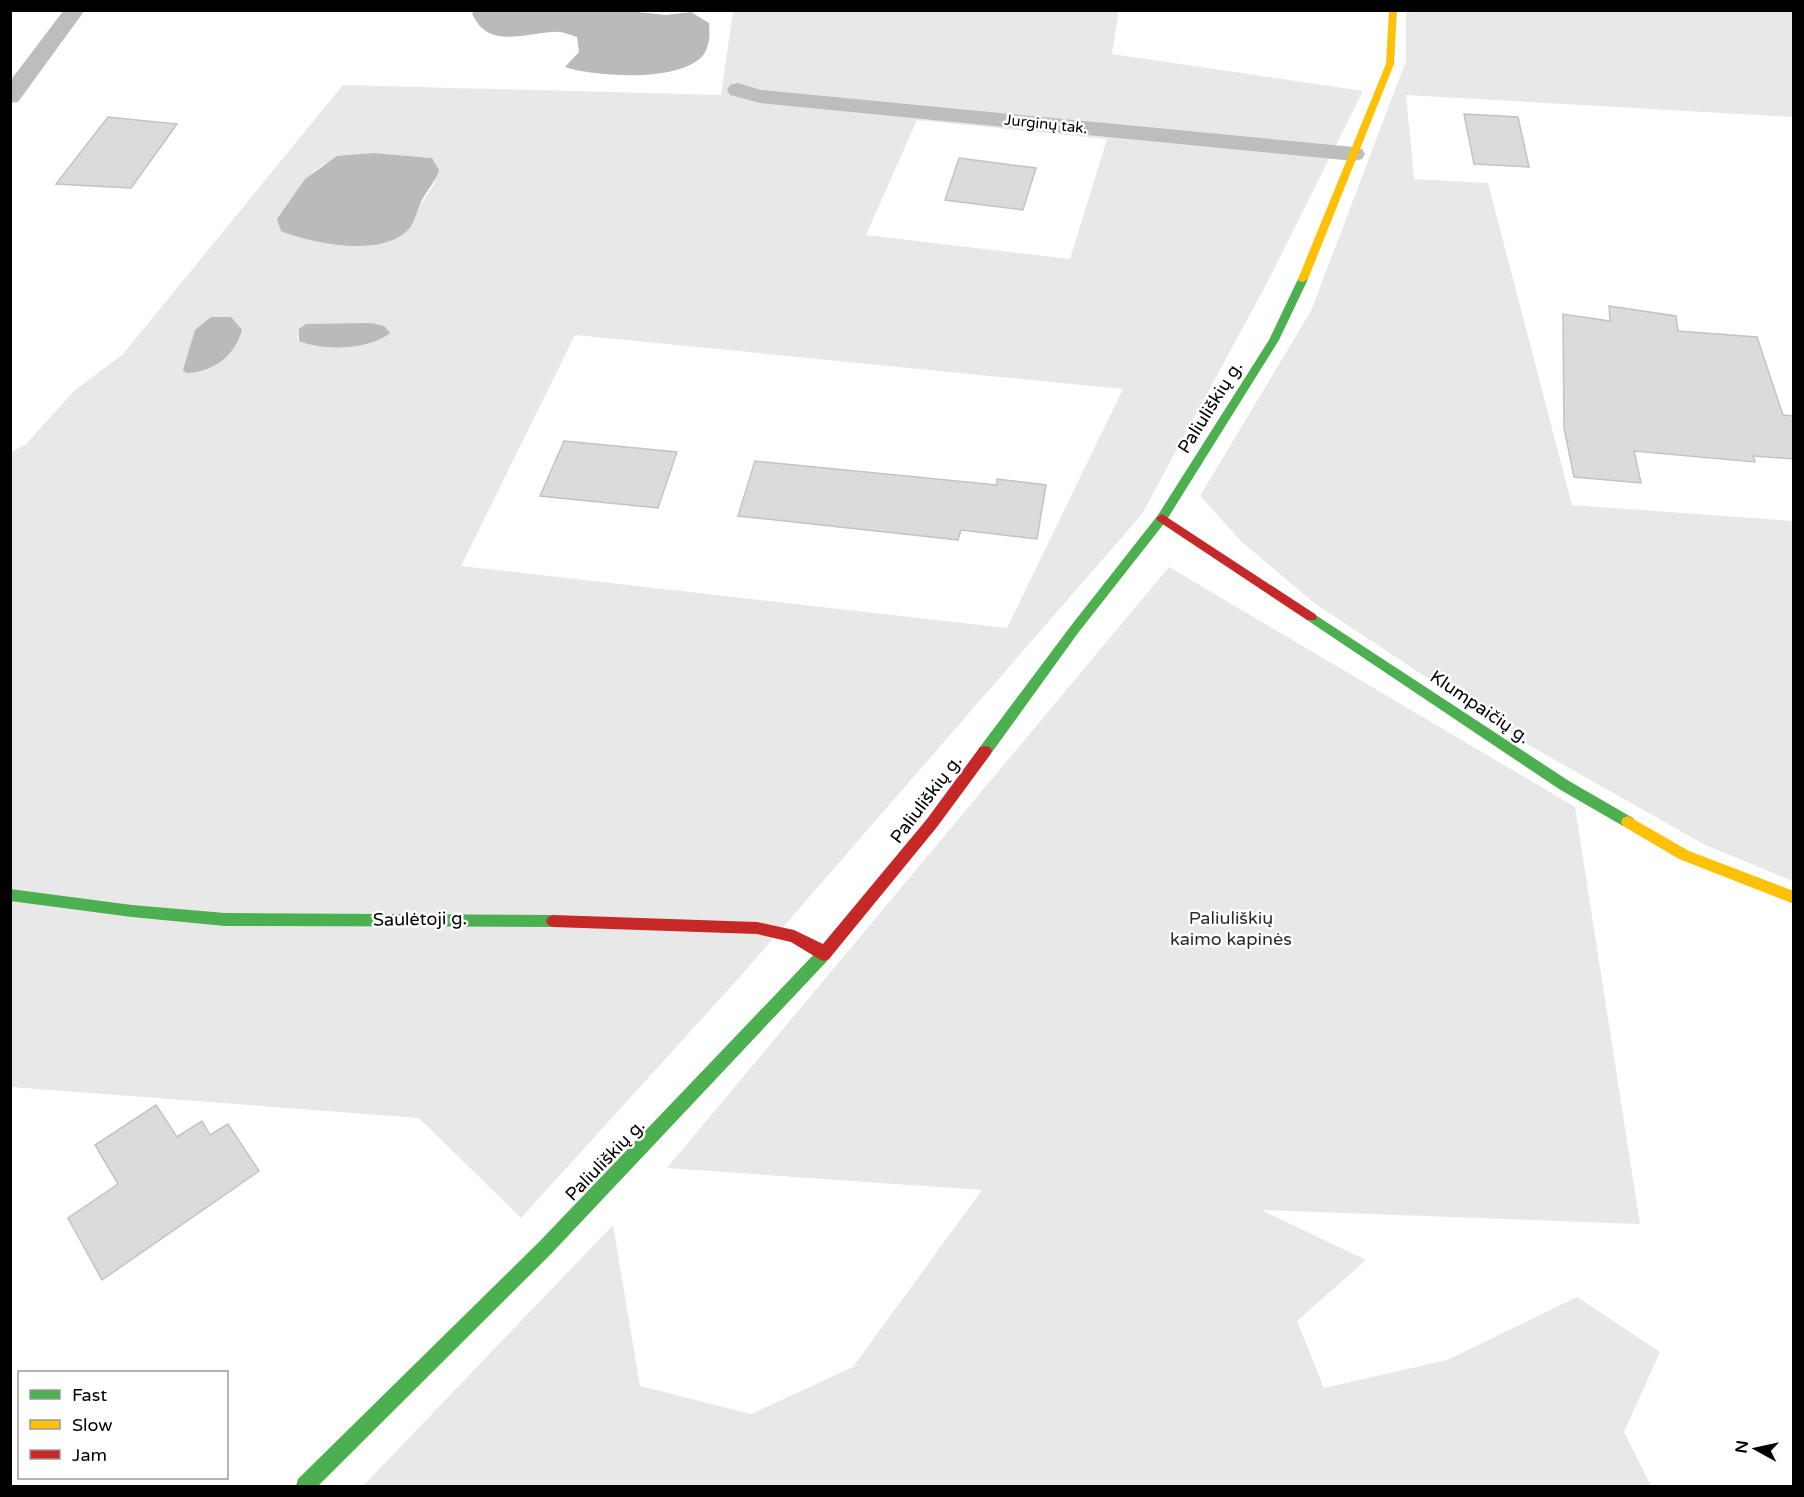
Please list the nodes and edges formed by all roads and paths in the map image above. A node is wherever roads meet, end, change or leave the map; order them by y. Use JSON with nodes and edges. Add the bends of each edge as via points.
{"nodes":[{"id":1,"x":75,"y":10,"type":"edge"},
{"id":2,"x":1393,"y":10,"type":"edge"},
{"id":3,"x":738,"y":90,"type":"dead end"},
{"id":4,"x":10,"y":97,"type":"edge"},
{"id":5,"x":1354,"y":154,"type":"junction"},
{"id":6,"x":1162,"y":518,"type":"junction"},
{"id":7,"x":10,"y":895,"type":"edge"},
{"id":8,"x":1794,"y":898,"type":"edge"},
{"id":9,"x":825,"y":953,"type":"junction"},
{"id":10,"x":305,"y":1486,"type":"edge"}],
"edges":[{"from":1,"to":4,"type":"street"},
{"from":2,"to":5,"type":"street","name":"Paliuliškių g.","via":[[1390,64]]},
{"from":3,"to":5,"type":"street","name":"Jurginų tak.","via":[[760,96]]},
{"from":5,"to":6,"type":"street","name":"Paliuliškių g.","via":[[1274,339]]},
{"from":6,"to":8,"type":"street","name":"Klumpaičių g.","via":[[1564,785],[1684,855]]},
{"from":6,"to":9,"type":"street","name":"Paliuliškių g.","via":[[1074,630],[932,824]]},
{"from":7,"to":9,"type":"street","name":"Saulėtoji g.","via":[[254,921],[464,918],[757,928],[794,936]]},
{"from":9,"to":10,"type":"street","name":"Paliuliškių g.","via":[[545,1248]]}]}
